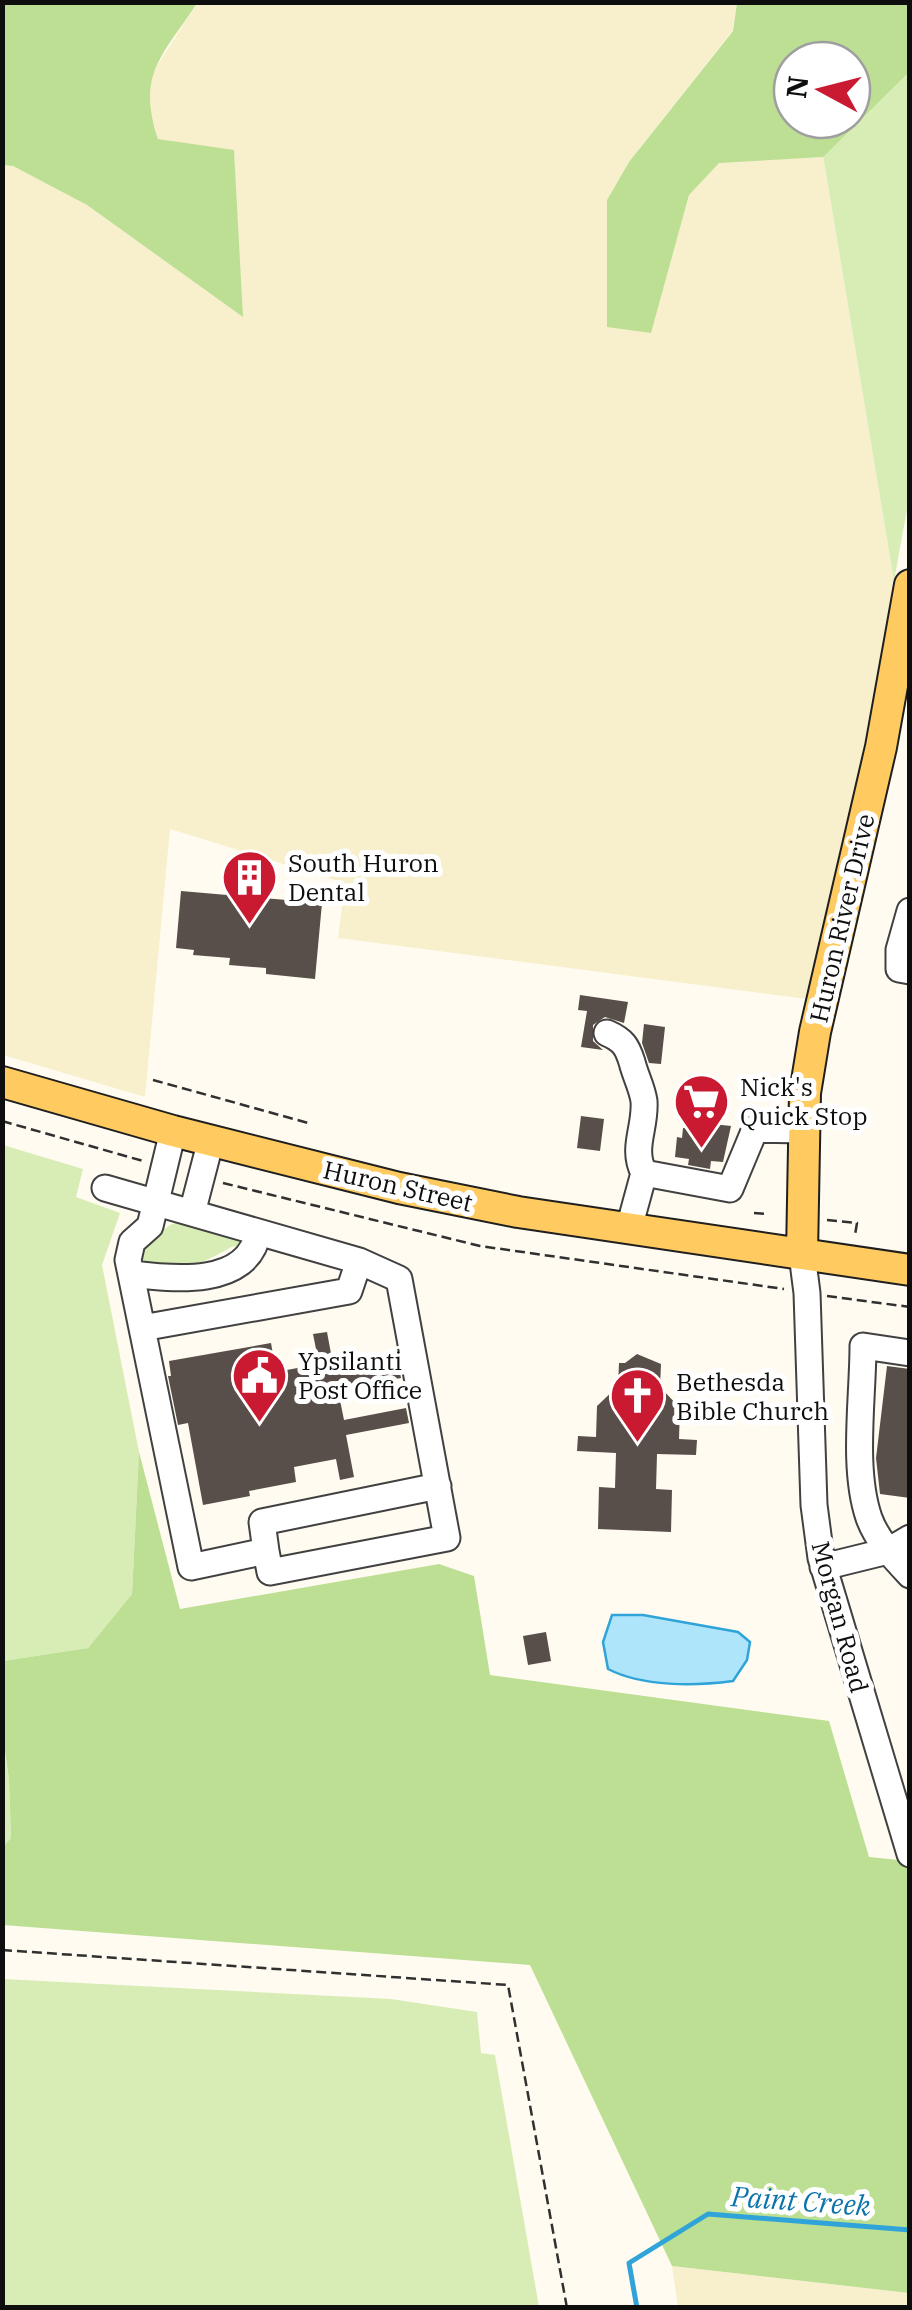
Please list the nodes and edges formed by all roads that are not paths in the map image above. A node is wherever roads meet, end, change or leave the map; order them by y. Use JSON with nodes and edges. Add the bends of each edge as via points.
{"nodes":[{"id":1,"x":910,"y":586,"type":"edge"},
{"id":2,"x":910,"y":911,"type":"edge"},
{"id":3,"x":910,"y":971,"type":"edge"},
{"id":4,"x":607,"y":1033,"type":"dead end"},
{"id":5,"x":2,"y":1082,"type":"edge"},
{"id":6,"x":173,"y":1130,"type":"junction"},
{"id":7,"x":804,"y":1130,"type":"junction"},
{"id":8,"x":211,"y":1140,"type":"junction"},
{"id":9,"x":644,"y":1173,"type":"junction"},
{"id":10,"x":105,"y":1188,"type":"dead end"},
{"id":11,"x":156,"y":1203,"type":"junction"},
{"id":12,"x":192,"y":1213,"type":"junction"},
{"id":13,"x":629,"y":1228,"type":"junction"},
{"id":14,"x":258,"y":1232,"type":"junction"},
{"id":15,"x":802,"y":1254,"type":"junction"},
{"id":16,"x":359,"y":1261,"type":"junction"},
{"id":17,"x":910,"y":1270,"type":"edge"},
{"id":18,"x":132,"y":1274,"type":"junction"},
{"id":19,"x":142,"y":1328,"type":"junction"},
{"id":20,"x":910,"y":1353,"type":"edge"},
{"id":21,"x":438,"y":1486,"type":"junction"},
{"id":22,"x":899,"y":1545,"type":"edge"},
{"id":23,"x":266,"y":1551,"type":"junction"},
{"id":24,"x":823,"y":1567,"type":"junction"},
{"id":25,"x":910,"y":1575,"type":"edge"},
{"id":26,"x":908,"y":1846,"type":"edge"}],
"edges":[{"from":1,"to":7,"type":"main road","name":"Huron River Drive","via":[[881,747],[816,1024]]},
{"from":2,"to":3,"type":"street","via":[[899,969]]},
{"from":4,"to":9,"type":"street","via":[[628,1047],[641,1088],[636,1150]]},
{"from":5,"to":6,"type":"main road","name":"Huron Street"},
{"from":6,"to":8,"type":"main road","name":"Huron Street"},
{"from":6,"to":11,"type":"street"},
{"from":7,"to":9,"type":"street","via":[[754,1129],[730,1189]]},
{"from":7,"to":15,"type":"main road","name":"Huron River Drive"},
{"from":8,"to":12,"type":"street"},
{"from":8,"to":13,"type":"main road","name":"Huron Street","via":[[399,1188]]},
{"from":9,"to":13,"type":"street"},
{"from":10,"to":11,"type":"street"},
{"from":11,"to":12,"type":"street"},
{"from":11,"to":18,"type":"street","via":[[150,1226],[132,1242]]},
{"from":12,"to":14,"type":"street"},
{"from":13,"to":15,"type":"main road","name":"Huron Street"},
{"from":14,"to":16,"type":"street"},
{"from":14,"to":18,"type":"street","via":[[247,1258],[210,1276]]},
{"from":15,"to":17,"type":"main road","name":"Huron Street"},
{"from":15,"to":24,"type":"street","name":"Morgan Road"},
{"from":16,"to":19,"type":"street","via":[[349,1291]]},
{"from":16,"to":21,"type":"street","via":[[399,1280]]},
{"from":18,"to":19,"type":"street"},
{"from":19,"to":23,"type":"street","via":[[191,1567]]},
{"from":20,"to":22,"type":"street","via":[[864,1346],[861,1484],[870,1520]]},
{"from":21,"to":23,"type":"street","via":[[262,1522]]},
{"from":21,"to":23,"type":"street","via":[[447,1538],[270,1572]]},
{"from":22,"to":24,"type":"street"},
{"from":22,"to":25,"type":"street"},
{"from":24,"to":26,"type":"street","name":"Morgan Road"}]}
